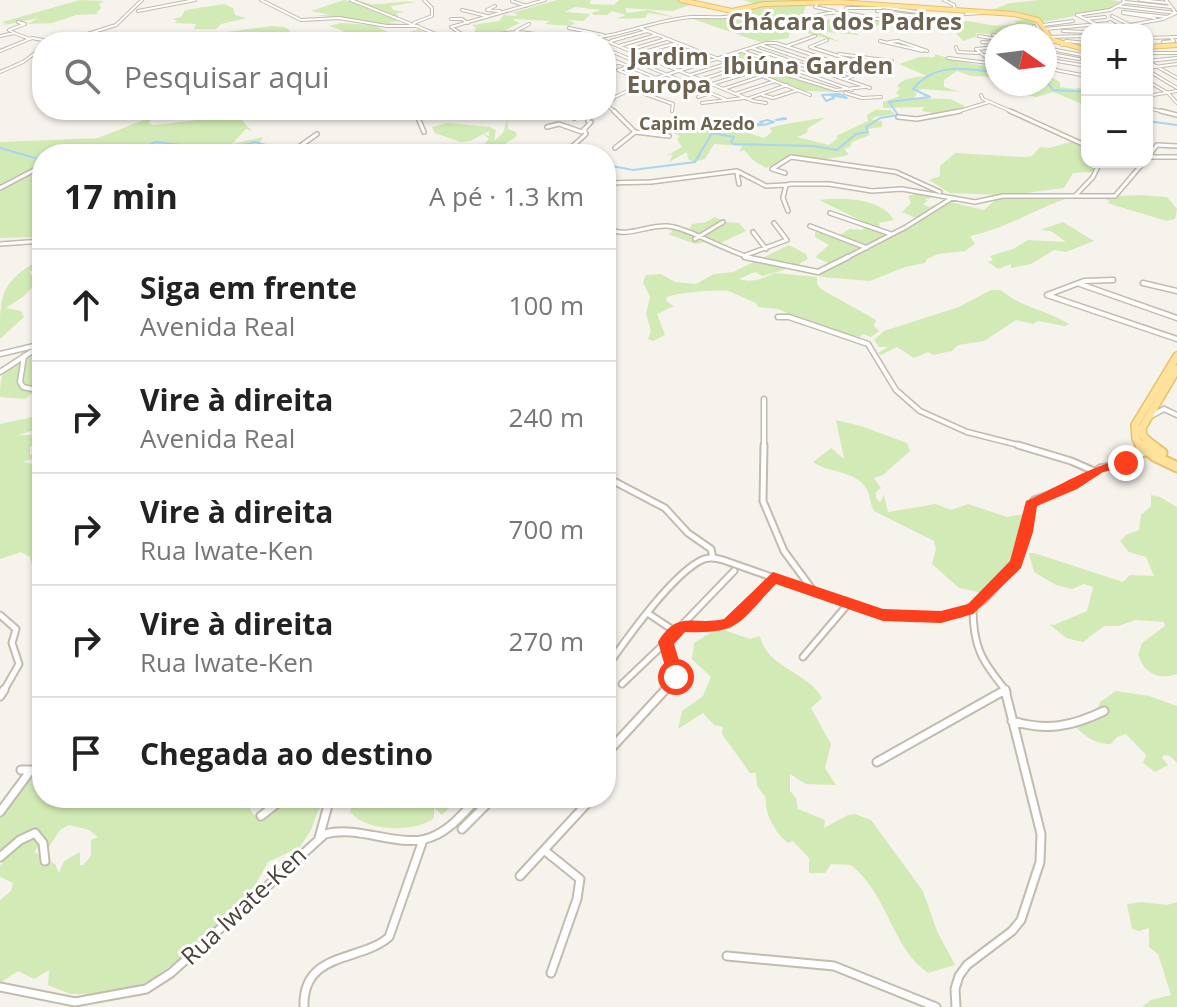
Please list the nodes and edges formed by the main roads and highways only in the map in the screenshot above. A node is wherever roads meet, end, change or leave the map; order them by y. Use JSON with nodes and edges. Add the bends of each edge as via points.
{"nodes":[{"id":1,"x":681,"y":0,"type":"edge"},
{"id":2,"x":837,"y":1,"type":"edge"},
{"id":3,"x":1040,"y":24,"type":"edge"},
{"id":4,"x":1057,"y":43,"type":"edge"},
{"id":5,"x":1081,"y":45,"type":"edge"},
{"id":6,"x":1174,"y":46,"type":"edge"},
{"id":7,"x":1153,"y":49,"type":"edge"},
{"id":8,"x":1177,"y":356,"type":"edge"},
{"id":9,"x":1177,"y":369,"type":"edge"},
{"id":10,"x":1152,"y":444,"type":"junction"},
{"id":11,"x":1162,"y":451,"type":"junction"},
{"id":12,"x":1146,"y":452,"type":"junction"},
{"id":13,"x":1177,"y":465,"type":"edge"}],
"edges":[{"from":1,"to":2,"type":"main road","via":[[728,10]]},
{"from":2,"to":3,"type":"main road","via":[[1004,13]]},
{"from":4,"to":5,"type":"main road"},
{"from":6,"to":7,"type":"main road"},
{"from":8,"to":12,"type":"main road","via":[[1135,425],[1136,439]]},
{"from":9,"to":10,"type":"main road","via":[[1142,432]]},
{"from":10,"to":11,"type":"main road"},
{"from":10,"to":12,"type":"main road","via":[[1145,444]]},
{"from":11,"to":12,"type":"main road"},
{"from":11,"to":13,"type":"main road"},
{"from":12,"to":13,"type":"main road"}]}
